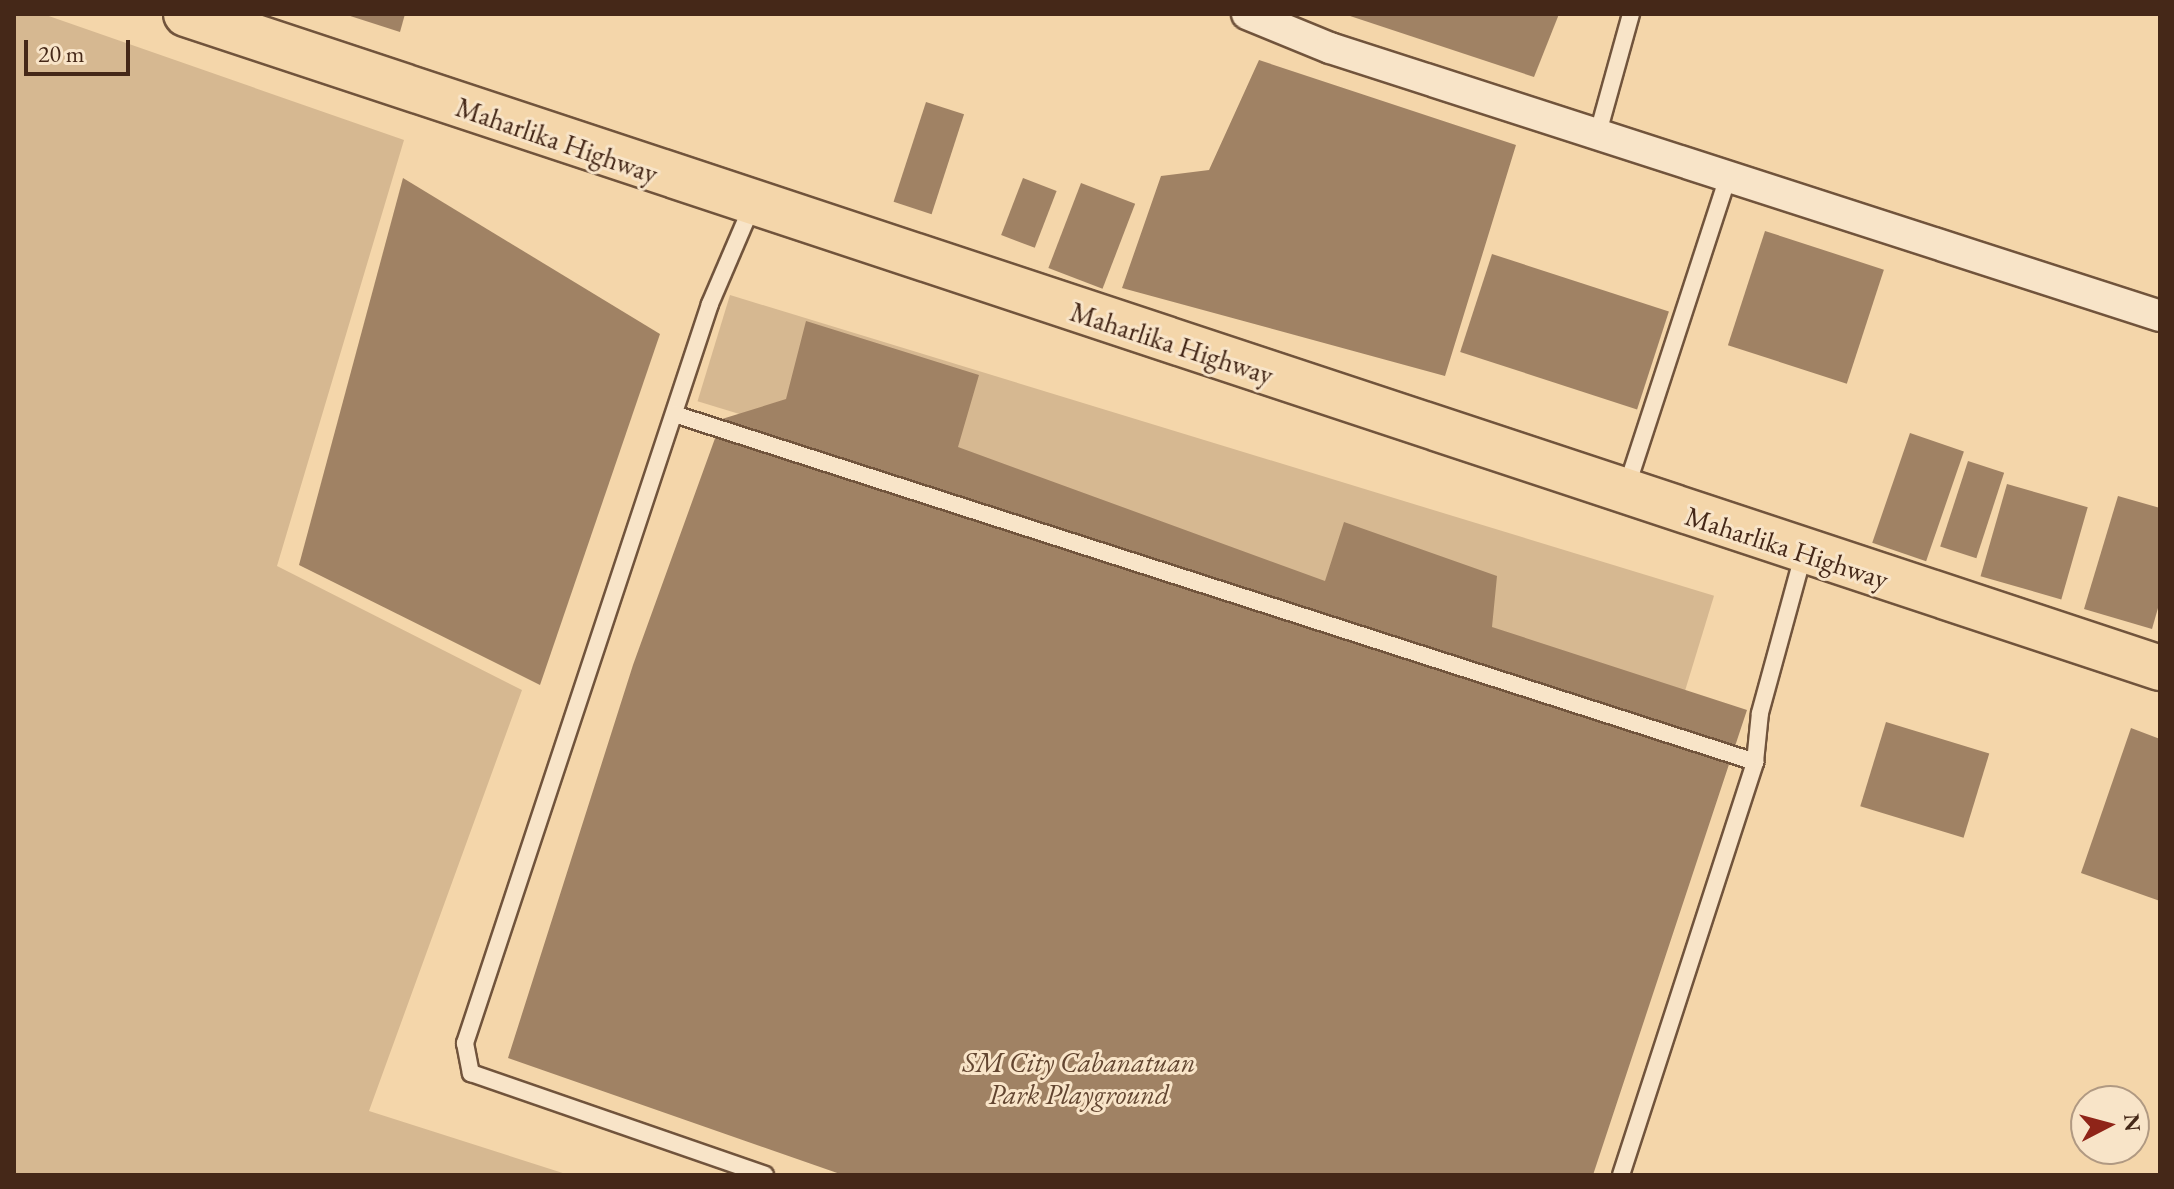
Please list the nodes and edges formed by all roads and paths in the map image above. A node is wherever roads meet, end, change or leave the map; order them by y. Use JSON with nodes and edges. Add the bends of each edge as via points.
{"nodes":[{"id":1,"x":186,"y":14,"type":"edge"},
{"id":2,"x":1247,"y":14,"type":"edge"},
{"id":3,"x":1631,"y":14,"type":"edge"},
{"id":4,"x":1598,"y":133,"type":"junction"},
{"id":5,"x":1729,"y":174,"type":"junction"},
{"id":6,"x":752,"y":206,"type":"junction"},
{"id":7,"x":2160,"y":316,"type":"edge"},
{"id":8,"x":674,"y":414,"type":"junction"},
{"id":9,"x":1624,"y":494,"type":"junction"},
{"id":10,"x":1804,"y":552,"type":"junction"},
{"id":11,"x":2160,"y":668,"type":"edge"},
{"id":12,"x":1755,"y":762,"type":"junction"},
{"id":13,"x":765,"y":1175,"type":"edge"},
{"id":14,"x":1621,"y":1175,"type":"edge"}],
"edges":[{"from":1,"to":6,"type":"main road","name":"Maharlika Highway"},
{"from":2,"to":4,"type":"street","via":[[1330,48]]},
{"from":3,"to":4,"type":"lane"},
{"from":4,"to":5,"type":"street"},
{"from":5,"to":7,"type":"street"},
{"from":5,"to":9,"type":"lane"},
{"from":6,"to":8,"type":"lane","via":[[710,304]]},
{"from":6,"to":9,"type":"main road","name":"Maharlika Highway"},
{"from":8,"to":12,"type":"lane"},
{"from":8,"to":13,"type":"lane","via":[[465,1043],[471,1073]]},
{"from":9,"to":10,"type":"main road","name":"Maharlika Highway"},
{"from":10,"to":11,"type":"main road","name":"Maharlika Highway"},
{"from":10,"to":12,"type":"lane","via":[[1760,713]]},
{"from":12,"to":14,"type":"lane"}]}
